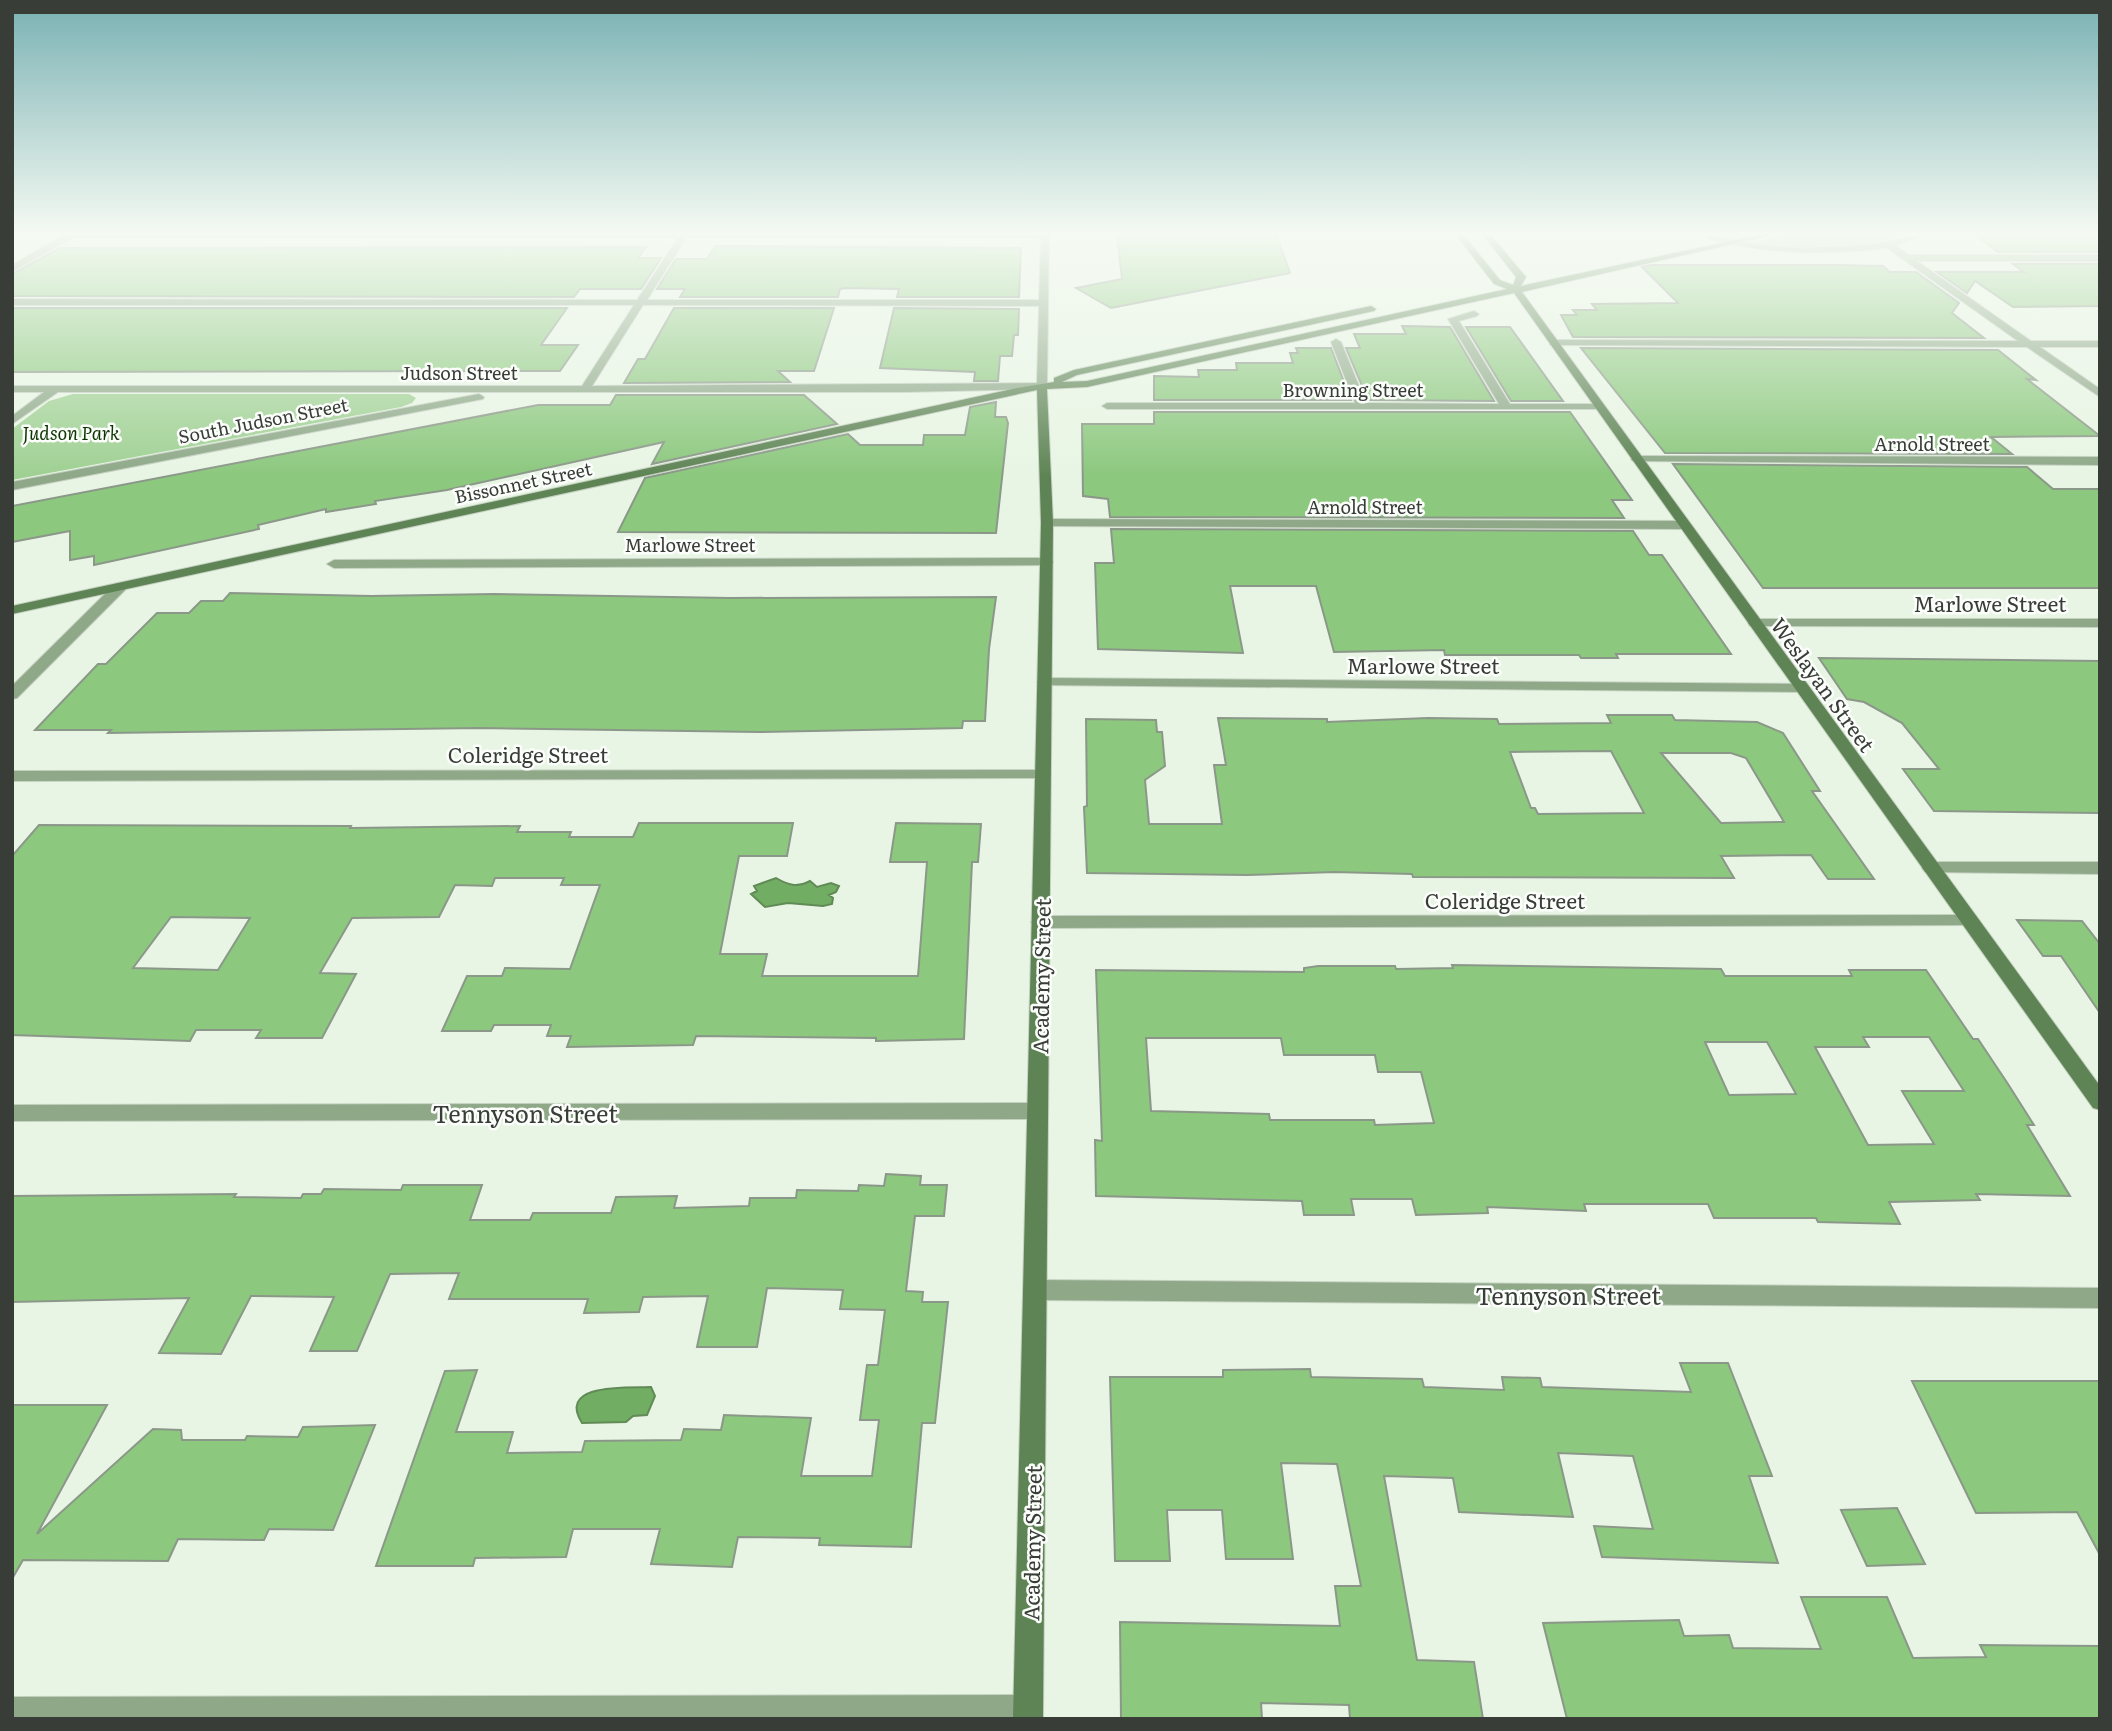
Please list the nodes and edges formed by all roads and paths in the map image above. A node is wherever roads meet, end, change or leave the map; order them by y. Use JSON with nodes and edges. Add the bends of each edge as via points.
{"nodes":[{"id":1,"x":633,"y":315,"type":"edge"},
{"id":2,"x":1043,"y":315,"type":"edge"},
{"id":3,"x":1343,"y":315,"type":"edge"},
{"id":4,"x":1377,"y":315,"type":"edge"},
{"id":5,"x":1471,"y":315,"type":"edge"},
{"id":6,"x":1540,"y":315,"type":"edge"},
{"id":7,"x":1988,"y":315,"type":"edge"},
{"id":8,"x":1336,"y":342,"type":"dead end"},
{"id":9,"x":1554,"y":343,"type":"junction"},
{"id":10,"x":2030,"y":344,"type":"junction"},
{"id":11,"x":2100,"y":344,"type":"edge"},
{"id":12,"x":1042,"y":386,"type":"junction"},
{"id":13,"x":12,"y":389,"type":"edge"},
{"id":14,"x":55,"y":389,"type":"junction"},
{"id":15,"x":520,"y":389,"type":"junction"},
{"id":16,"x":586,"y":389,"type":"junction"},
{"id":17,"x":905,"y":389,"type":"junction"},
{"id":18,"x":2100,"y":394,"type":"edge"},
{"id":19,"x":1107,"y":406,"type":"dead end"},
{"id":20,"x":1362,"y":406,"type":"junction"},
{"id":21,"x":1506,"y":406,"type":"junction"},
{"id":22,"x":1599,"y":407,"type":"junction"},
{"id":23,"x":940,"y":409,"type":"junction"},
{"id":24,"x":12,"y":421,"type":"edge"},
{"id":25,"x":1637,"y":460,"type":"junction"},
{"id":26,"x":2100,"y":461,"type":"edge"},
{"id":27,"x":12,"y":486,"type":"edge"},
{"id":28,"x":1047,"y":523,"type":"junction"},
{"id":29,"x":1684,"y":525,"type":"junction"},
{"id":30,"x":1046,"y":562,"type":"junction"},
{"id":31,"x":334,"y":564,"type":"dead end"},
{"id":32,"x":120,"y":587,"type":"junction"},
{"id":33,"x":12,"y":610,"type":"edge"},
{"id":34,"x":1755,"y":623,"type":"junction"},
{"id":35,"x":2100,"y":623,"type":"edge"},
{"id":36,"x":1044,"y":682,"type":"junction"},
{"id":37,"x":1801,"y":688,"type":"junction"},
{"id":38,"x":12,"y":695,"type":"edge"},
{"id":39,"x":1043,"y":775,"type":"junction"},
{"id":40,"x":12,"y":776,"type":"edge"},
{"id":41,"x":1931,"y":868,"type":"junction"},
{"id":42,"x":2100,"y":868,"type":"edge"},
{"id":43,"x":1969,"y":921,"type":"junction"},
{"id":44,"x":1041,"y":922,"type":"junction"},
{"id":45,"x":2100,"y":1102,"type":"edge"},
{"id":46,"x":1037,"y":1111,"type":"junction"},
{"id":47,"x":12,"y":1113,"type":"edge"},
{"id":48,"x":1035,"y":1290,"type":"junction"},
{"id":49,"x":2100,"y":1298,"type":"edge"},
{"id":50,"x":12,"y":1712,"type":"edge"},
{"id":51,"x":1028,"y":1715,"type":"edge"}],
"edges":[{"from":1,"to":16,"type":"street"},
{"from":2,"to":12,"type":"street","name":"Academy Street"},
{"from":3,"to":12,"type":"main road","name":"Bissonnet Street","via":[[1074,373]]},
{"from":4,"to":12,"type":"main road","name":"Bissonnet Street","via":[[1087,384]]},
{"from":5,"to":21,"type":"street","via":[[1453,319]]},
{"from":6,"to":9,"type":"main road","name":"Weslayan Street"},
{"from":7,"to":10,"type":"street"},
{"from":8,"to":20,"type":"street"},
{"from":9,"to":10,"type":"street"},
{"from":9,"to":22,"type":"main road","name":"Weslayan Street"},
{"from":10,"to":11,"type":"street"},
{"from":10,"to":18,"type":"street"},
{"from":12,"to":17,"type":"street","name":"Judson Street"},
{"from":12,"to":23,"type":"main road","name":"Bissonnet Street"},
{"from":12,"to":28,"type":"main road","name":"Academy Street"},
{"from":13,"to":14,"type":"street","name":"Judson Street"},
{"from":14,"to":15,"type":"street","name":"Judson Street"},
{"from":14,"to":24,"type":"street"},
{"from":15,"to":16,"type":"street","name":"Judson Street"},
{"from":15,"to":27,"type":"street","name":"South Judson Street"},
{"from":16,"to":17,"type":"street","name":"Judson Street"},
{"from":17,"to":23,"type":"street","name":"Judson Street","via":[[928,397]]},
{"from":19,"to":20,"type":"street","name":"Browning Street"},
{"from":20,"to":21,"type":"street","name":"Browning Street"},
{"from":21,"to":22,"type":"street","name":"Browning Street"},
{"from":22,"to":25,"type":"main road","name":"Weslayan Street"},
{"from":23,"to":32,"type":"main road","name":"Bissonnet Street"},
{"from":25,"to":26,"type":"street","name":"Arnold Street"},
{"from":25,"to":29,"type":"main road","name":"Weslayan Street"},
{"from":28,"to":29,"type":"street","name":"Arnold Street"},
{"from":28,"to":30,"type":"main road","name":"Academy Street"},
{"from":29,"to":34,"type":"main road","name":"Weslayan Street"},
{"from":30,"to":31,"type":"street","name":"Marlowe Street"},
{"from":30,"to":36,"type":"main road","name":"Academy Street"},
{"from":32,"to":33,"type":"main road","name":"Bissonnet Street"},
{"from":32,"to":38,"type":"street"},
{"from":34,"to":35,"type":"street","name":"Marlowe Street"},
{"from":34,"to":37,"type":"main road","name":"Weslayan Street"},
{"from":36,"to":37,"type":"street","name":"Marlowe Street"},
{"from":36,"to":39,"type":"main road","name":"Academy Street"},
{"from":37,"to":41,"type":"main road","name":"Weslayan Street"},
{"from":39,"to":40,"type":"street","name":"Coleridge Street"},
{"from":39,"to":44,"type":"main road","name":"Academy Street"},
{"from":41,"to":42,"type":"street"},
{"from":41,"to":43,"type":"main road","name":"Weslayan Street"},
{"from":43,"to":44,"type":"street","name":"Coleridge Street"},
{"from":43,"to":45,"type":"main road","name":"Weslayan Street"},
{"from":44,"to":46,"type":"main road","name":"Academy Street"},
{"from":46,"to":47,"type":"street","name":"Tennyson Street"},
{"from":46,"to":48,"type":"main road","name":"Academy Street"},
{"from":48,"to":49,"type":"street","name":"Tennyson Street"},
{"from":48,"to":51,"type":"main road","name":"Academy Street"},
{"from":50,"to":51,"type":"street"}]}
